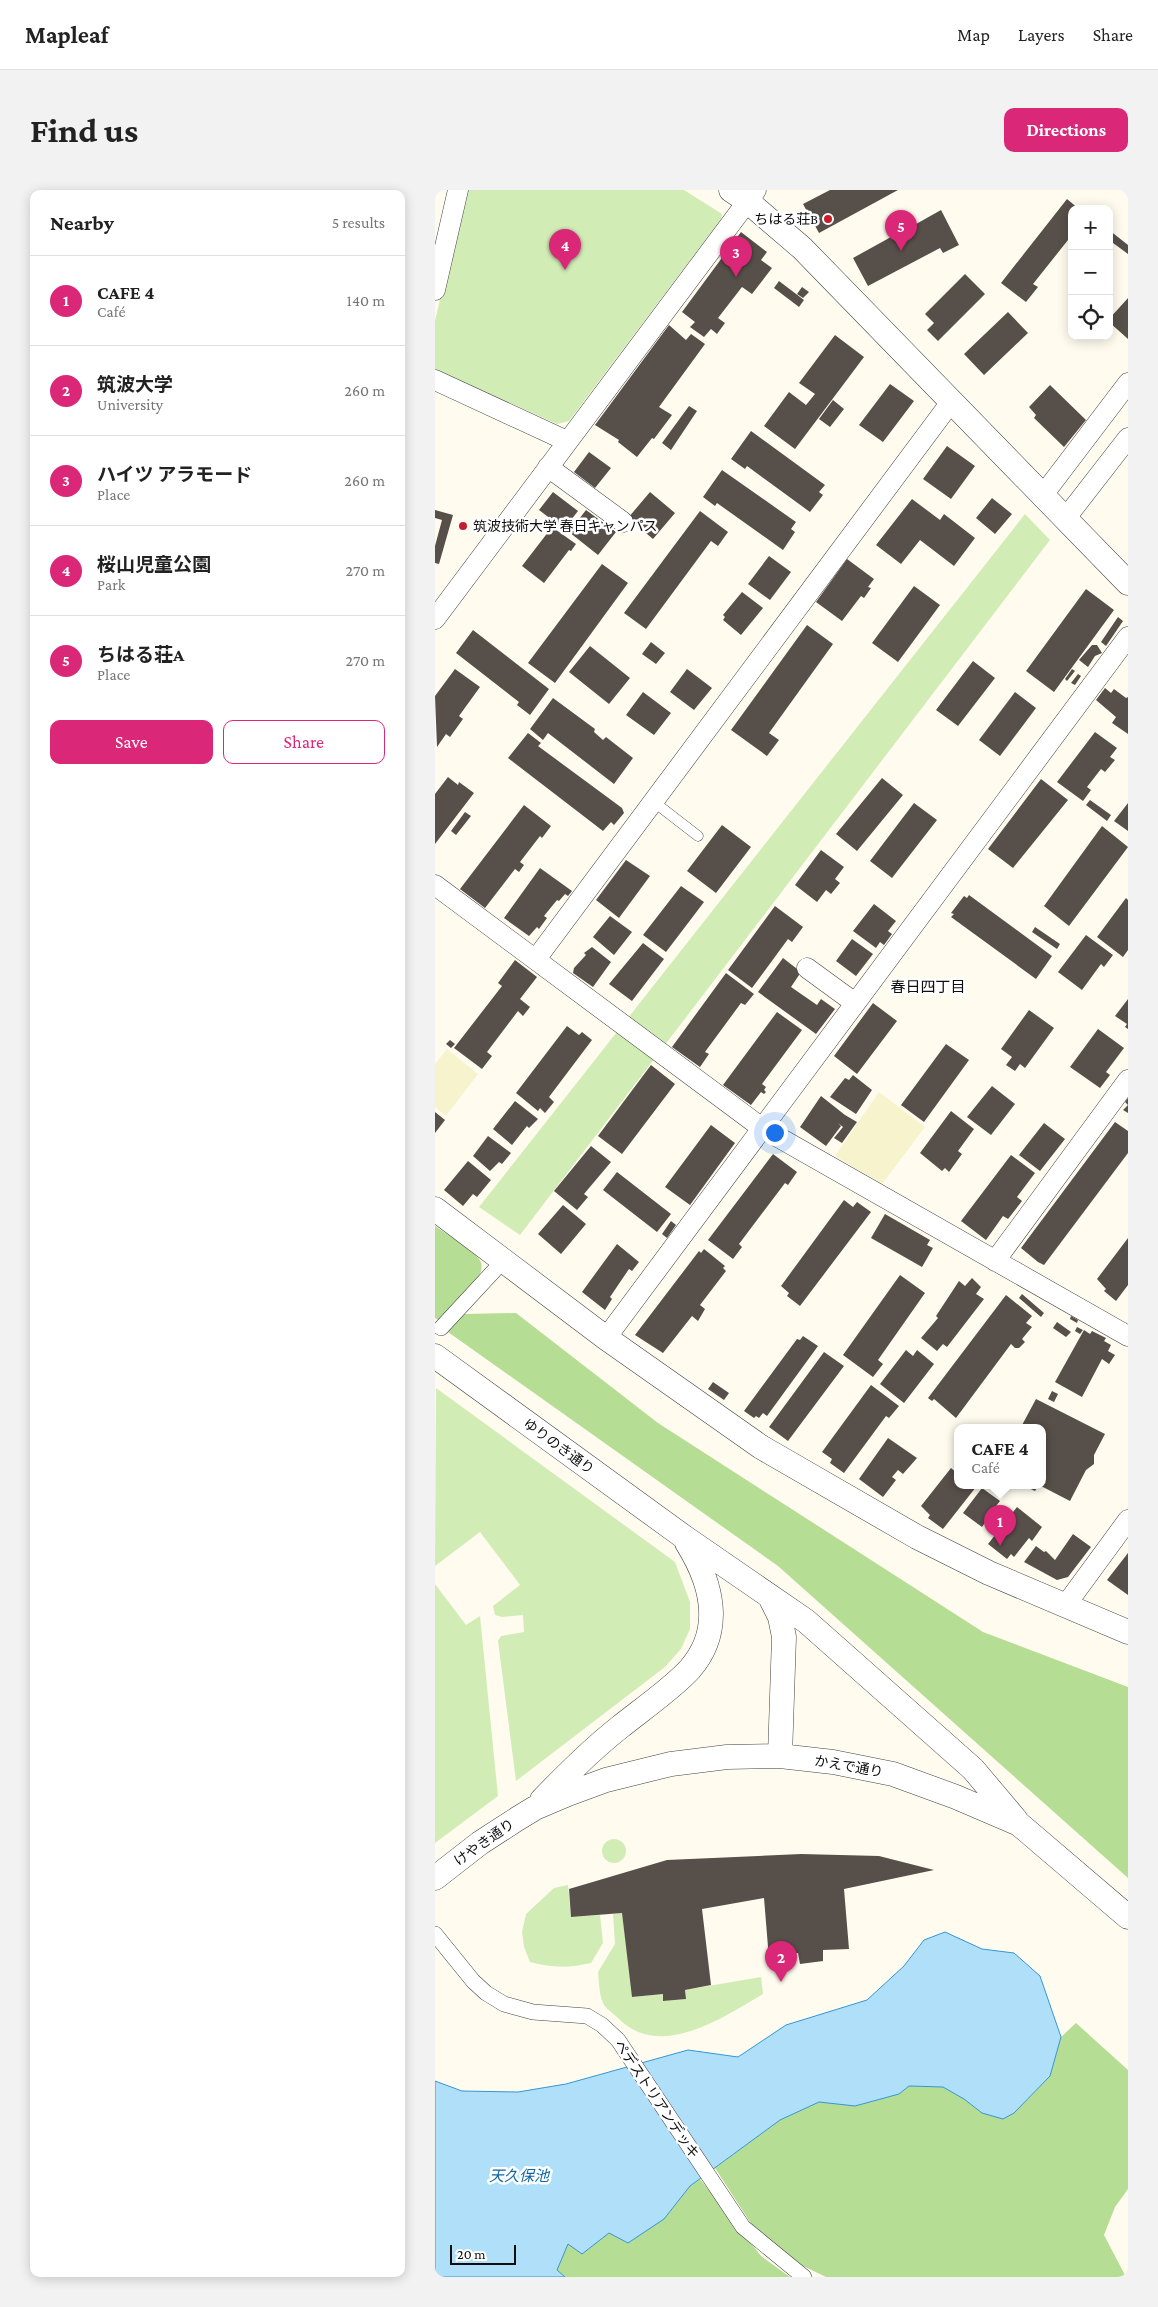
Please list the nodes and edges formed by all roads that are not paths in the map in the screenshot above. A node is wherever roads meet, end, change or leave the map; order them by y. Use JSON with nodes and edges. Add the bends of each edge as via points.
{"nodes":[{"id":1,"x":458,"y":190,"type":"edge"},
{"id":2,"x":744,"y":193,"type":"edge"},
{"id":3,"x":435,"y":290,"type":"edge"},
{"id":4,"x":435,"y":380,"type":"edge"},
{"id":5,"x":1128,"y":384,"type":"edge"},
{"id":6,"x":951,"y":402,"type":"junction"},
{"id":7,"x":1128,"y":438,"type":"edge"},
{"id":8,"x":567,"y":441,"type":"junction"},
{"id":9,"x":548,"y":467,"type":"junction"},
{"id":10,"x":1043,"y":495,"type":"junction"},
{"id":11,"x":1065,"y":519,"type":"junction"},
{"id":12,"x":623,"y":522,"type":"dead end"},
{"id":13,"x":1128,"y":584,"type":"edge"},
{"id":14,"x":435,"y":619,"type":"edge"},
{"id":15,"x":1128,"y":638,"type":"edge"},
{"id":16,"x":654,"y":802,"type":"junction"},
{"id":17,"x":698,"y":836,"type":"dead end"},
{"id":18,"x":435,"y":885,"type":"edge"},
{"id":19,"x":536,"y":959,"type":"junction"},
{"id":20,"x":807,"y":968,"type":"dead end"},
{"id":21,"x":855,"y":1003,"type":"junction"},
{"id":22,"x":1128,"y":1080,"type":"edge"},
{"id":23,"x":762,"y":1128,"type":"junction"},
{"id":24,"x":435,"y":1209,"type":"edge"},
{"id":25,"x":504,"y":1260,"type":"junction"},
{"id":26,"x":995,"y":1261,"type":"junction"},
{"id":27,"x":441,"y":1328,"type":"dead end"},
{"id":28,"x":1128,"y":1336,"type":"edge"},
{"id":29,"x":606,"y":1338,"type":"junction"},
{"id":30,"x":435,"y":1356,"type":"edge"},
{"id":31,"x":1128,"y":1520,"type":"edge"},
{"id":32,"x":684,"y":1537,"type":"junction"},
{"id":33,"x":770,"y":1597,"type":"junction"},
{"id":34,"x":1065,"y":1606,"type":"junction"},
{"id":35,"x":1128,"y":1632,"type":"edge"},
{"id":36,"x":781,"y":1756,"type":"junction"},
{"id":37,"x":535,"y":1808,"type":"junction"},
{"id":38,"x":1019,"y":1824,"type":"junction"},
{"id":39,"x":435,"y":1878,"type":"edge"},
{"id":40,"x":1128,"y":1917,"type":"edge"},
{"id":41,"x":435,"y":1934,"type":"edge"},
{"id":42,"x":804,"y":2277,"type":"edge"}],
"edges":[{"from":1,"to":3,"type":"street"},
{"from":2,"to":6,"type":"street","via":[[802,248]]},
{"from":2,"to":8,"type":"street"},
{"from":4,"to":8,"type":"street"},
{"from":5,"to":10,"type":"street"},
{"from":6,"to":10,"type":"street"},
{"from":6,"to":16,"type":"street"},
{"from":7,"to":11,"type":"street"},
{"from":8,"to":9,"type":"street"},
{"from":9,"to":12,"type":"street"},
{"from":9,"to":14,"type":"street"},
{"from":10,"to":11,"type":"street"},
{"from":11,"to":13,"type":"street"},
{"from":15,"to":21,"type":"street"},
{"from":16,"to":17,"type":"lane"},
{"from":16,"to":19,"type":"street"},
{"from":18,"to":19,"type":"street"},
{"from":19,"to":23,"type":"street"},
{"from":20,"to":21,"type":"street"},
{"from":21,"to":23,"type":"street"},
{"from":22,"to":26,"type":"street"},
{"from":23,"to":26,"type":"street"},
{"from":23,"to":29,"type":"street"},
{"from":24,"to":25,"type":"street"},
{"from":25,"to":27,"type":"street"},
{"from":25,"to":29,"type":"street"},
{"from":26,"to":28,"type":"street"},
{"from":29,"to":34,"type":"street","via":[[761,1447],[817,1480],[917,1537]]},
{"from":30,"to":32,"type":"street","name":"ゆりのき通り"},
{"from":31,"to":34,"type":"street"},
{"from":32,"to":33,"type":"street"},
{"from":32,"to":37,"type":"street","via":[[702,1567],[711,1609],[703,1651],[689,1670],[590,1751]]},
{"from":33,"to":36,"type":"street","via":[[780,1617],[784,1637]]},
{"from":33,"to":38,"type":"street","via":[[806,1622],[973,1768]]},
{"from":34,"to":35,"type":"street"},
{"from":36,"to":37,"type":"street","name":"かえで通り","via":[[727,1757],[671,1764],[606,1780]]},
{"from":36,"to":38,"type":"street","name":"かえで通り","via":[[893,1774]]},
{"from":37,"to":39,"type":"street","name":"けやき通り","via":[[480,1843]]},
{"from":38,"to":40,"type":"street","name":"かえで通り"},
{"from":41,"to":42,"type":"street","name":"ペデストリアンデッキ","via":[[473,1981],[504,2004],[533,2012],[587,2016],[602,2025],[618,2040],[743,2227]]}]}
